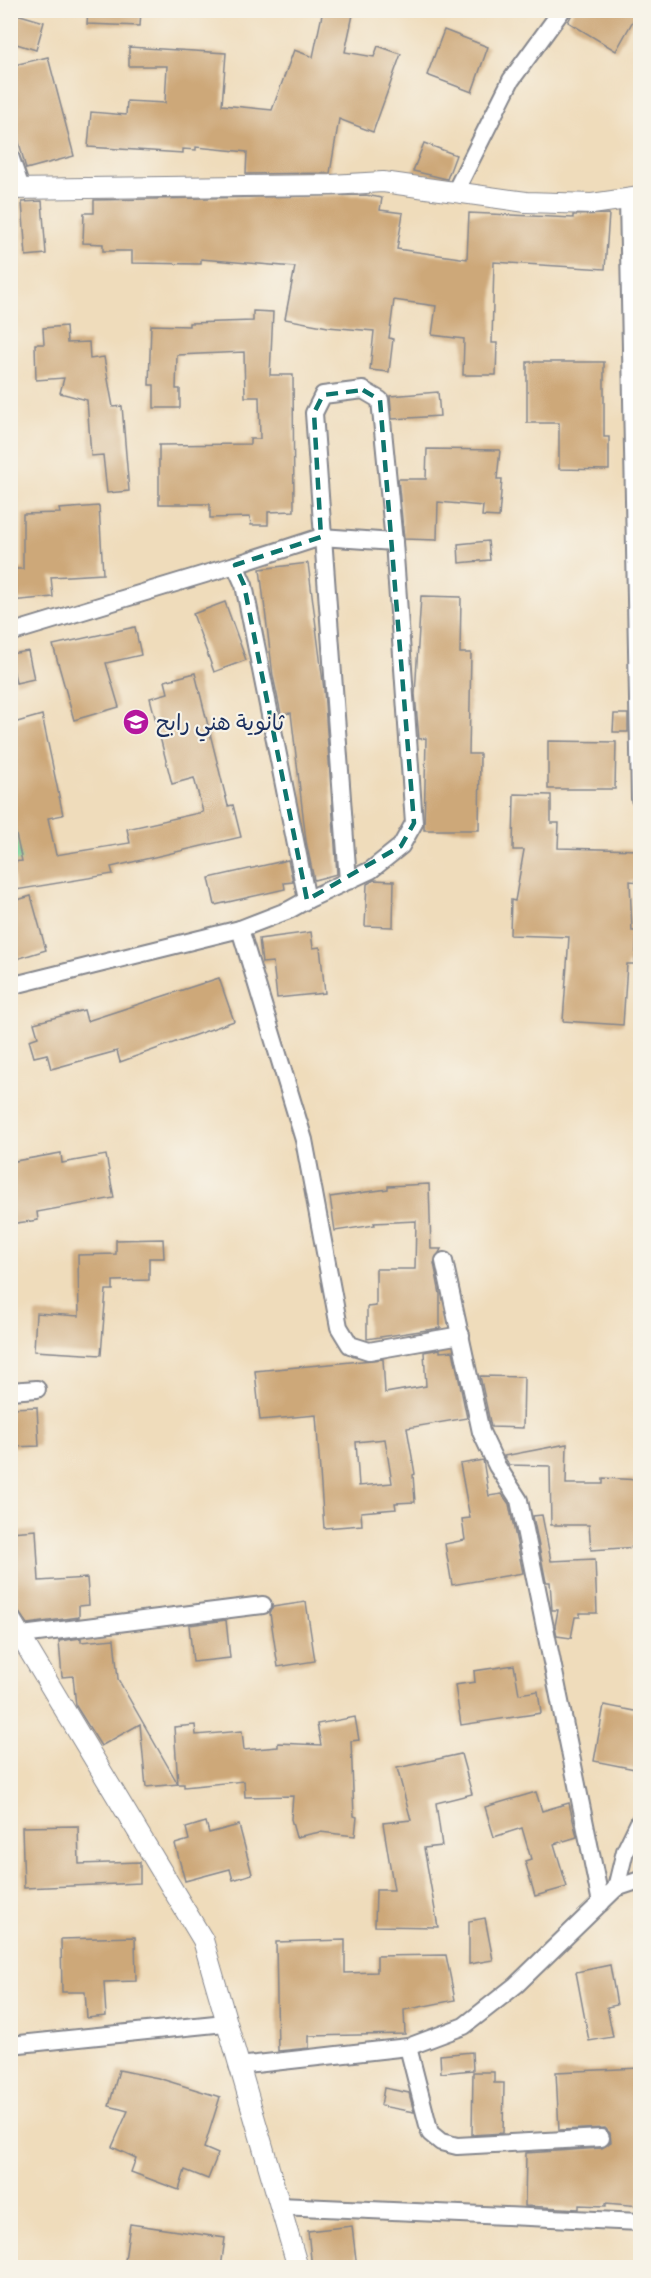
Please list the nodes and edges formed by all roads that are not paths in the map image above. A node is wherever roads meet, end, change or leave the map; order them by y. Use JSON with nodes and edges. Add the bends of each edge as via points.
{"nodes":[{"id":1,"x":562,"y":10,"type":"edge"},
{"id":2,"x":10,"y":156,"type":"edge"},
{"id":3,"x":16,"y":188,"type":"edge"},
{"id":4,"x":455,"y":192,"type":"junction"},
{"id":5,"x":634,"y":198,"type":"edge"},
{"id":6,"x":321,"y":537,"type":"junction"},
{"id":7,"x":394,"y":542,"type":"junction"},
{"id":8,"x":235,"y":566,"type":"junction"},
{"id":9,"x":10,"y":633,"type":"edge"},
{"id":10,"x":640,"y":799,"type":"edge"},
{"id":11,"x":348,"y":881,"type":"junction"},
{"id":12,"x":307,"y":900,"type":"junction"},
{"id":13,"x":240,"y":929,"type":"junction"},
{"id":14,"x":10,"y":986,"type":"edge"},
{"id":15,"x":444,"y":1261,"type":"dead end"},
{"id":16,"x":461,"y":1335,"type":"junction"},
{"id":17,"x":37,"y":1389,"type":"dead end"},
{"id":18,"x":10,"y":1391,"type":"edge"},
{"id":19,"x":263,"y":1605,"type":"dead end"},
{"id":20,"x":16,"y":1627,"type":"edge"},
{"id":21,"x":640,"y":1820,"type":"edge"},
{"id":22,"x":640,"y":1880,"type":"edge"},
{"id":23,"x":616,"y":1888,"type":"junction"},
{"id":24,"x":601,"y":1903,"type":"junction"},
{"id":25,"x":225,"y":2023,"type":"junction"},
{"id":26,"x":10,"y":2045,"type":"edge"},
{"id":27,"x":408,"y":2047,"type":"junction"},
{"id":28,"x":238,"y":2066,"type":"junction"},
{"id":29,"x":601,"y":2138,"type":"dead end"},
{"id":30,"x":279,"y":2206,"type":"junction"},
{"id":31,"x":640,"y":2222,"type":"edge"},
{"id":32,"x":298,"y":2268,"type":"edge"}],
"edges":[{"from":1,"to":4,"type":"street","via":[[512,80]]},
{"from":2,"to":3,"type":"street"},
{"from":3,"to":4,"type":"street","via":[[383,182]]},
{"from":4,"to":5,"type":"street","via":[[526,202],[592,204]]},
{"from":5,"to":10,"type":"street"},
{"from":6,"to":7,"type":"street"},
{"from":6,"to":7,"type":"street","via":[[314,413],[323,395],[363,390],[380,400]]},
{"from":6,"to":8,"type":"street"},
{"from":6,"to":11,"type":"street"},
{"from":7,"to":11,"type":"street","via":[[414,823],[401,846]]},
{"from":8,"to":9,"type":"street"},
{"from":8,"to":12,"type":"street","via":[[244,585]]},
{"from":11,"to":12,"type":"street"},
{"from":12,"to":13,"type":"street"},
{"from":13,"to":14,"type":"street"},
{"from":13,"to":16,"type":"street","via":[[304,1140],[339,1327],[350,1345],[369,1351]]},
{"from":15,"to":16,"type":"street"},
{"from":16,"to":24,"type":"street","via":[[481,1432],[519,1500]]},
{"from":17,"to":18,"type":"street"},
{"from":19,"to":20,"type":"street"},
{"from":20,"to":25,"type":"street","via":[[203,1940]]},
{"from":21,"to":23,"type":"street","via":[[625,1851]]},
{"from":22,"to":23,"type":"street"},
{"from":23,"to":24,"type":"street"},
{"from":24,"to":27,"type":"street","via":[[516,1985],[464,2026]]},
{"from":25,"to":26,"type":"street"},
{"from":25,"to":28,"type":"street"},
{"from":27,"to":28,"type":"street"},
{"from":27,"to":29,"type":"street","via":[[430,2133],[441,2142],[458,2146]]},
{"from":28,"to":30,"type":"street"},
{"from":30,"to":31,"type":"street"},
{"from":30,"to":32,"type":"street"}]}
